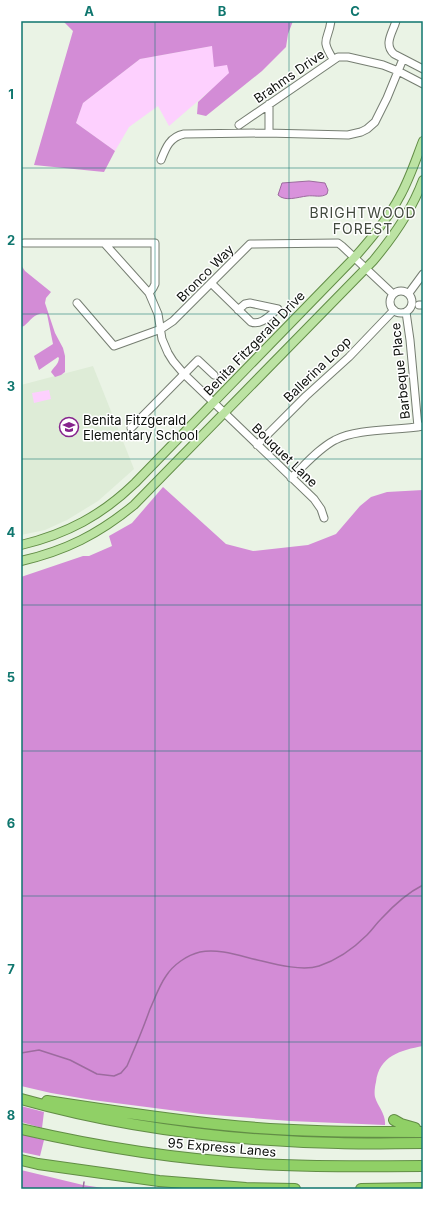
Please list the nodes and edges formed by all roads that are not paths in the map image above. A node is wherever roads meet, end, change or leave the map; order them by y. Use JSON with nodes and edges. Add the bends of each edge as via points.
{"nodes":[{"id":1,"x":332,"y":21,"type":"edge"},
{"id":2,"x":396,"y":21,"type":"edge"},
{"id":3,"x":333,"y":59,"type":"junction"},
{"id":4,"x":403,"y":59,"type":"junction"},
{"id":5,"x":423,"y":69,"type":"edge"},
{"id":6,"x":398,"y":71,"type":"junction"},
{"id":7,"x":423,"y":84,"type":"edge"},
{"id":8,"x":269,"y":104,"type":"junction"},
{"id":9,"x":239,"y":125,"type":"dead end"},
{"id":10,"x":269,"y":133,"type":"junction"},
{"id":11,"x":423,"y":141,"type":"edge"},
{"id":12,"x":161,"y":160,"type":"dead end"},
{"id":13,"x":423,"y":180,"type":"edge"},
{"id":14,"x":24,"y":243,"type":"dead end"},
{"id":15,"x":105,"y":244,"type":"junction"},
{"id":16,"x":354,"y":258,"type":"junction"},
{"id":17,"x":366,"y":268,"type":"junction"},
{"id":18,"x":423,"y":274,"type":"edge"},
{"id":19,"x":212,"y":283,"type":"junction"},
{"id":20,"x":148,"y":293,"type":"junction"},
{"id":21,"x":409,"y":293,"type":"junction"},
{"id":22,"x":393,"y":294,"type":"junction"},
{"id":23,"x":77,"y":303,"type":"dead end"},
{"id":24,"x":238,"y":310,"type":"junction"},
{"id":25,"x":394,"y":310,"type":"junction"},
{"id":26,"x":406,"y":312,"type":"junction"},
{"id":27,"x":161,"y":329,"type":"junction"},
{"id":28,"x":184,"y":374,"type":"junction"},
{"id":29,"x":214,"y":375,"type":"dead end"},
{"id":30,"x":213,"y":402,"type":"junction"},
{"id":31,"x":224,"y":414,"type":"junction"},
{"id":32,"x":420,"y":427,"type":"edge"},
{"id":33,"x":131,"y":428,"type":"dead end"},
{"id":34,"x":257,"y":445,"type":"junction"},
{"id":35,"x":291,"y":478,"type":"junction"},
{"id":36,"x":324,"y":518,"type":"dead end"},
{"id":37,"x":21,"y":545,"type":"edge"},
{"id":38,"x":21,"y":562,"type":"edge"},
{"id":39,"x":21,"y":1098,"type":"edge"},
{"id":40,"x":41,"y":1102,"type":"junction"},
{"id":41,"x":394,"y":1120,"type":"dead end"},
{"id":42,"x":21,"y":1129,"type":"edge"},
{"id":43,"x":423,"y":1129,"type":"edge"},
{"id":44,"x":423,"y":1132,"type":"edge"},
{"id":45,"x":423,"y":1143,"type":"edge"},
{"id":46,"x":21,"y":1160,"type":"edge"},
{"id":47,"x":423,"y":1166,"type":"edge"},
{"id":48,"x":159,"y":1181,"type":"junction"},
{"id":49,"x":416,"y":1188,"type":"edge"},
{"id":50,"x":186,"y":1189,"type":"edge"},
{"id":51,"x":295,"y":1189,"type":"edge"},
{"id":52,"x":361,"y":1189,"type":"edge"}],
"edges":[{"from":1,"to":3,"type":"street","via":[[326,42]]},
{"from":2,"to":4,"type":"street","via":[[388,44],[391,51]]},
{"from":3,"to":6,"type":"street","name":"Brahms Drive","via":[[348,57]]},
{"from":3,"to":8,"type":"street","name":"Brahms Drive"},
{"from":4,"to":5,"type":"street"},
{"from":4,"to":6,"type":"street"},
{"from":6,"to":7,"type":"street","name":"Brahms Drive"},
{"from":6,"to":10,"type":"street","via":[[374,122],[361,132],[348,135]]},
{"from":8,"to":9,"type":"street","name":"Brahms Drive"},
{"from":8,"to":10,"type":"street"},
{"from":10,"to":12,"type":"street","via":[[179,135],[167,145]]},
{"from":11,"to":16,"type":"main road","name":"Benita Fitzgerald Drive","via":[[395,205]]},
{"from":13,"to":17,"type":"main road","via":[[404,220]]},
{"from":14,"to":15,"type":"street"},
{"from":15,"to":20,"type":"street","name":"Bouquet Lane"},
{"from":15,"to":20,"type":"street","via":[[155,244],[155,284]]},
{"from":16,"to":17,"type":"street","name":"Bronco Way"},
{"from":16,"to":19,"type":"street","name":"Bronco Way","via":[[338,243],[250,244]]},
{"from":16,"to":30,"type":"main road","name":"Benita Fitzgerald Drive"},
{"from":17,"to":22,"type":"street"},
{"from":17,"to":31,"type":"main road"},
{"from":18,"to":21,"type":"street"},
{"from":19,"to":24,"type":"street"},
{"from":19,"to":27,"type":"street","name":"Bronco Way","via":[[178,317]]},
{"from":20,"to":27,"type":"street","name":"Bouquet Lane","via":[[158,314]]},
{"from":21,"to":22,"type":"street","via":[[401,291]]},
{"from":21,"to":26,"type":"street","via":[[412,305]]},
{"from":22,"to":25,"type":"street","via":[[390,304]]},
{"from":23,"to":27,"type":"street","name":"Bronco Way","via":[[114,346]]},
{"from":24,"to":24,"type":"street","via":[[256,324],[278,309],[250,303]]},
{"from":25,"to":26,"type":"street"},
{"from":25,"to":34,"type":"street","name":"Ballerina Loop"},
{"from":26,"to":32,"type":"street","name":"Barbeque Place"},
{"from":27,"to":28,"type":"street","name":"Bouquet Lane","via":[[168,353]]},
{"from":28,"to":29,"type":"street","via":[[198,360]]},
{"from":28,"to":30,"type":"street","name":"Bouquet Lane"},
{"from":28,"to":33,"type":"street"},
{"from":30,"to":31,"type":"street","name":"Bouquet Lane"},
{"from":30,"to":37,"type":"main road","name":"Benita Fitzgerald Drive","via":[[125,493],[105,509],[64,532]]},
{"from":31,"to":34,"type":"street","name":"Bouquet Lane"},
{"from":31,"to":38,"type":"main road","via":[[145,495],[112,523],[73,544]]},
{"from":32,"to":35,"type":"street","via":[[360,433],[338,438]]},
{"from":34,"to":35,"type":"street","name":"Bouquet Lane"},
{"from":35,"to":36,"type":"street","name":"Bouquet Lane","via":[[318,505]]},
{"from":39,"to":40,"type":"highway"},
{"from":40,"to":44,"type":"highway","via":[[224,1125],[316,1131]]},
{"from":40,"to":45,"type":"highway","via":[[116,1122],[226,1137],[338,1143]]},
{"from":41,"to":43,"type":"highway","via":[[408,1127]]},
{"from":42,"to":47,"type":"highway","name":"95 Express Lanes","via":[[122,1149],[215,1160],[282,1165]]},
{"from":46,"to":48,"type":"highway"},
{"from":48,"to":50,"type":"highway"},
{"from":48,"to":51,"type":"highway"},
{"from":49,"to":52,"type":"highway"}]}
